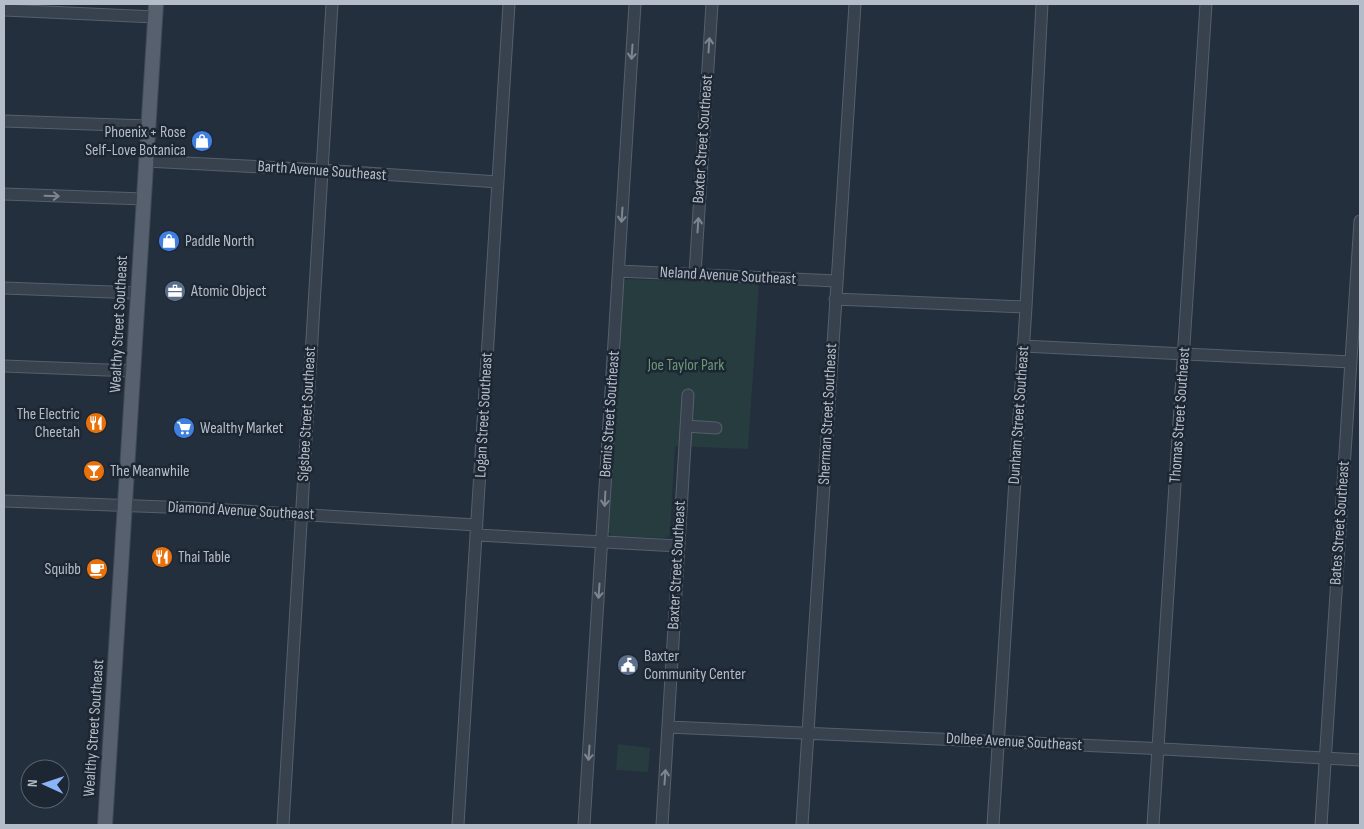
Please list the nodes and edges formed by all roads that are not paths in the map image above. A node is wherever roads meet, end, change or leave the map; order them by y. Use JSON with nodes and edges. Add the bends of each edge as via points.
{"nodes":[{"id":1,"x":332,"y":4,"type":"edge"},
{"id":2,"x":509,"y":4,"type":"edge"},
{"id":3,"x":635,"y":4,"type":"edge"},
{"id":4,"x":712,"y":4,"type":"edge"},
{"id":5,"x":854,"y":4,"type":"edge"},
{"id":6,"x":1042,"y":4,"type":"edge"},
{"id":7,"x":1206,"y":4,"type":"edge"},
{"id":8,"x":4,"y":10,"type":"edge"},
{"id":9,"x":155,"y":10,"type":"edge"},
{"id":10,"x":4,"y":121,"type":"edge"},
{"id":11,"x":148,"y":126,"type":"junction"},
{"id":12,"x":146,"y":161,"type":"junction"},
{"id":13,"x":322,"y":170,"type":"junction"},
{"id":14,"x":498,"y":182,"type":"junction"},
{"id":15,"x":4,"y":194,"type":"edge"},
{"id":16,"x":144,"y":200,"type":"junction"},
{"id":17,"x":1360,"y":221,"type":"edge"},
{"id":18,"x":619,"y":271,"type":"junction"},
{"id":19,"x":695,"y":274,"type":"junction"},
{"id":20,"x":836,"y":281,"type":"junction"},
{"id":21,"x":4,"y":288,"type":"edge"},
{"id":22,"x":138,"y":292,"type":"junction"},
{"id":23,"x":836,"y":298,"type":"junction"},
{"id":24,"x":1026,"y":307,"type":"junction"},
{"id":25,"x":1023,"y":346,"type":"junction"},
{"id":26,"x":1184,"y":354,"type":"junction"},
{"id":27,"x":1351,"y":362,"type":"junction"},
{"id":28,"x":4,"y":366,"type":"edge"},
{"id":29,"x":133,"y":371,"type":"junction"},
{"id":30,"x":1355,"y":382,"type":"edge"},
{"id":31,"x":688,"y":395,"type":"dead end"},
{"id":32,"x":686,"y":426,"type":"junction"},
{"id":33,"x":716,"y":428,"type":"dead end"},
{"id":34,"x":4,"y":501,"type":"edge"},
{"id":35,"x":125,"y":504,"type":"junction"},
{"id":36,"x":302,"y":514,"type":"junction"},
{"id":37,"x":477,"y":530,"type":"junction"},
{"id":38,"x":602,"y":542,"type":"junction"},
{"id":39,"x":678,"y":546,"type":"junction"},
{"id":40,"x":668,"y":727,"type":"junction"},
{"id":41,"x":808,"y":733,"type":"junction"},
{"id":42,"x":999,"y":741,"type":"junction"},
{"id":43,"x":1158,"y":749,"type":"junction"},
{"id":44,"x":1325,"y":758,"type":"junction"},
{"id":45,"x":1360,"y":760,"type":"edge"},
{"id":46,"x":105,"y":825,"type":"edge"},
{"id":47,"x":283,"y":825,"type":"edge"},
{"id":48,"x":458,"y":825,"type":"edge"},
{"id":49,"x":584,"y":825,"type":"edge"},
{"id":50,"x":662,"y":825,"type":"edge"},
{"id":51,"x":802,"y":825,"type":"edge"},
{"id":52,"x":994,"y":825,"type":"edge"},
{"id":53,"x":1153,"y":825,"type":"edge"},
{"id":54,"x":1321,"y":825,"type":"edge"}],
"edges":[{"from":1,"to":13,"type":"street","name":"Sigsbee Street Southeast"},
{"from":2,"to":14,"type":"street","name":"Logan Street Southeast"},
{"from":3,"to":18,"type":"street","name":"Bemis Street Southeast","one_way":true},
{"from":19,"to":4,"type":"street","name":"Baxter Street Southeast","one_way":true},
{"from":5,"to":20,"type":"street","name":"Sherman Street Southeast"},
{"from":6,"to":24,"type":"street","name":"Dunham Street Southeast"},
{"from":7,"to":26,"type":"street","name":"Thomas Street Southeast"},
{"from":8,"to":9,"type":"street"},
{"from":9,"to":11,"type":"main road","name":"Wealthy Street Southeast"},
{"from":10,"to":11,"type":"street"},
{"from":11,"to":12,"type":"main road","name":"Wealthy Street Southeast"},
{"from":12,"to":13,"type":"street","name":"Barth Avenue Southeast"},
{"from":12,"to":16,"type":"main road","name":"Wealthy Street Southeast"},
{"from":13,"to":14,"type":"street","name":"Barth Avenue Southeast"},
{"from":13,"to":36,"type":"street","name":"Sigsbee Street Southeast"},
{"from":14,"to":37,"type":"street","name":"Logan Street Southeast"},
{"from":15,"to":16,"type":"street","one_way":true},
{"from":16,"to":22,"type":"main road","name":"Wealthy Street Southeast"},
{"from":17,"to":27,"type":"street","name":"Bates Street Southeast"},
{"from":18,"to":19,"type":"street","name":"Neland Avenue Southeast"},
{"from":18,"to":38,"type":"street","name":"Bemis Street Southeast","one_way":true},
{"from":19,"to":20,"type":"street","name":"Neland Avenue Southeast"},
{"from":20,"to":23,"type":"street","name":"Sherman Street Southeast"},
{"from":21,"to":22,"type":"street"},
{"from":22,"to":29,"type":"main road","name":"Wealthy Street Southeast"},
{"from":23,"to":24,"type":"street"},
{"from":23,"to":41,"type":"street","name":"Sherman Street Southeast"},
{"from":24,"to":25,"type":"street","name":"Dunham Street Southeast"},
{"from":25,"to":26,"type":"street"},
{"from":25,"to":42,"type":"street","name":"Dunham Street Southeast"},
{"from":26,"to":27,"type":"street"},
{"from":26,"to":43,"type":"street","name":"Thomas Street Southeast"},
{"from":27,"to":30,"type":"street","name":"Bates Street Southeast"},
{"from":28,"to":29,"type":"street"},
{"from":29,"to":35,"type":"main road","name":"Wealthy Street Southeast"},
{"from":30,"to":44,"type":"street","name":"Bates Street Southeast"},
{"from":31,"to":32,"type":"street","name":"Baxter Street Southeast"},
{"from":32,"to":33,"type":"street"},
{"from":32,"to":39,"type":"street","name":"Baxter Street Southeast"},
{"from":34,"to":35,"type":"street","name":"Diamond Avenue Southeast"},
{"from":35,"to":36,"type":"street","name":"Diamond Avenue Southeast"},
{"from":35,"to":46,"type":"main road","name":"Wealthy Street Southeast"},
{"from":36,"to":37,"type":"street","name":"Diamond Avenue Southeast"},
{"from":36,"to":47,"type":"street","name":"Sigsbee Street Southeast"},
{"from":37,"to":38,"type":"street","name":"Diamond Avenue Southeast"},
{"from":37,"to":48,"type":"street","name":"Logan Street Southeast"},
{"from":38,"to":39,"type":"street","name":"Diamond Avenue Southeast"},
{"from":38,"to":49,"type":"street","name":"Bemis Street Southeast","one_way":true},
{"from":39,"to":40,"type":"street","name":"Baxter Street Southeast"},
{"from":40,"to":41,"type":"street","name":"Dolbee Avenue Southeast"},
{"from":50,"to":40,"type":"street","name":"Baxter Street Southeast","one_way":true},
{"from":41,"to":42,"type":"street","name":"Dolbee Avenue Southeast"},
{"from":41,"to":51,"type":"street","name":"Sherman Street Southeast"},
{"from":42,"to":43,"type":"street","name":"Dolbee Avenue Southeast"},
{"from":42,"to":52,"type":"street","name":"Dunham Street Southeast"},
{"from":43,"to":44,"type":"street","name":"Dolbee Avenue Southeast"},
{"from":43,"to":53,"type":"street","name":"Thomas Street Southeast"},
{"from":44,"to":45,"type":"street","name":"Dolbee Avenue Southeast"},
{"from":44,"to":54,"type":"street","name":"Bates Street Southeast"}]}
